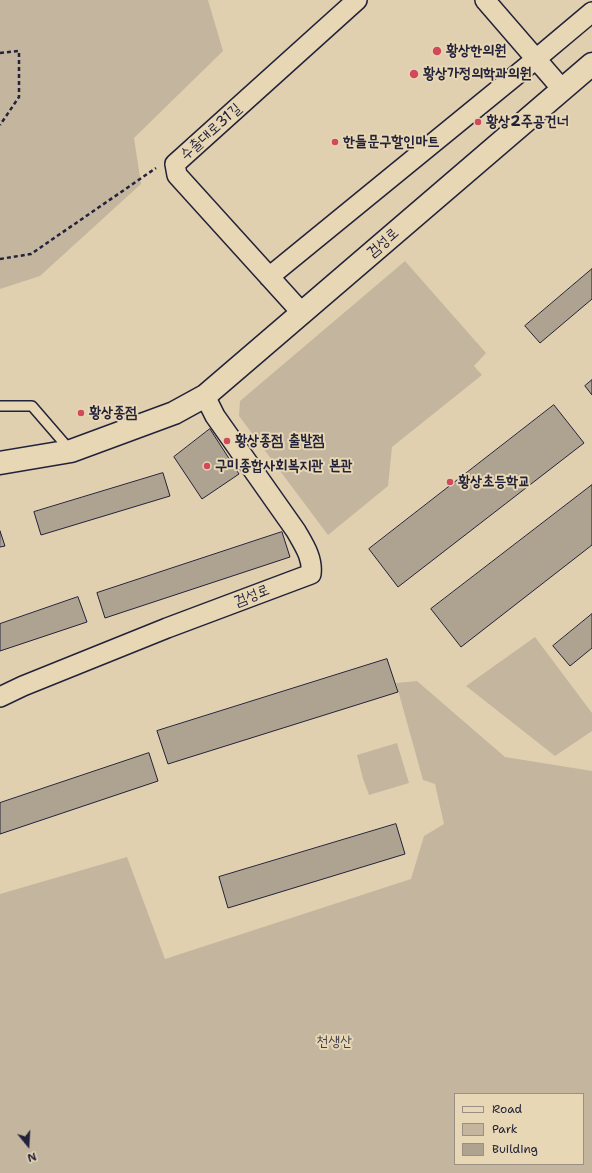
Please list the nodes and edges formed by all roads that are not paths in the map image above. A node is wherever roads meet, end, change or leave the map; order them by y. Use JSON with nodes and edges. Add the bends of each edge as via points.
{"nodes":[{"id":1,"x":357,"y":0,"type":"edge"},
{"id":2,"x":485,"y":0,"type":"edge"},
{"id":3,"x":592,"y":12,"type":"edge"},
{"id":4,"x":536,"y":59,"type":"junction"},
{"id":5,"x":592,"y":64,"type":"edge"},
{"id":6,"x":562,"y":90,"type":"junction"},
{"id":7,"x":269,"y":277,"type":"junction"},
{"id":8,"x":302,"y":312,"type":"junction"},
{"id":9,"x":205,"y":396,"type":"junction"},
{"id":10,"x":0,"y":406,"type":"edge"},
{"id":11,"x":70,"y":451,"type":"junction"},
{"id":12,"x":0,"y":463,"type":"edge"},
{"id":13,"x":0,"y":697,"type":"edge"}],
"edges":[{"from":1,"to":7,"type":"street","name":"수출대로31길","via":[[175,164],[177,175]]},
{"from":2,"to":4,"type":"street"},
{"from":3,"to":4,"type":"street"},
{"from":4,"to":6,"type":"street"},
{"from":4,"to":7,"type":"street"},
{"from":5,"to":6,"type":"street","name":"검성로"},
{"from":6,"to":8,"type":"street","name":"검성로"},
{"from":7,"to":8,"type":"street","name":"수출대로31길"},
{"from":8,"to":9,"type":"street","name":"검성로"},
{"from":9,"to":11,"type":"street","name":"검성로","via":[[174,413]]},
{"from":9,"to":13,"type":"street","name":"검성로","via":[[215,416],[296,531],[312,565],[310,574],[167,628]]},
{"from":10,"to":11,"type":"lane","via":[[32,406]]},
{"from":11,"to":12,"type":"street","name":"검성로"}]}
